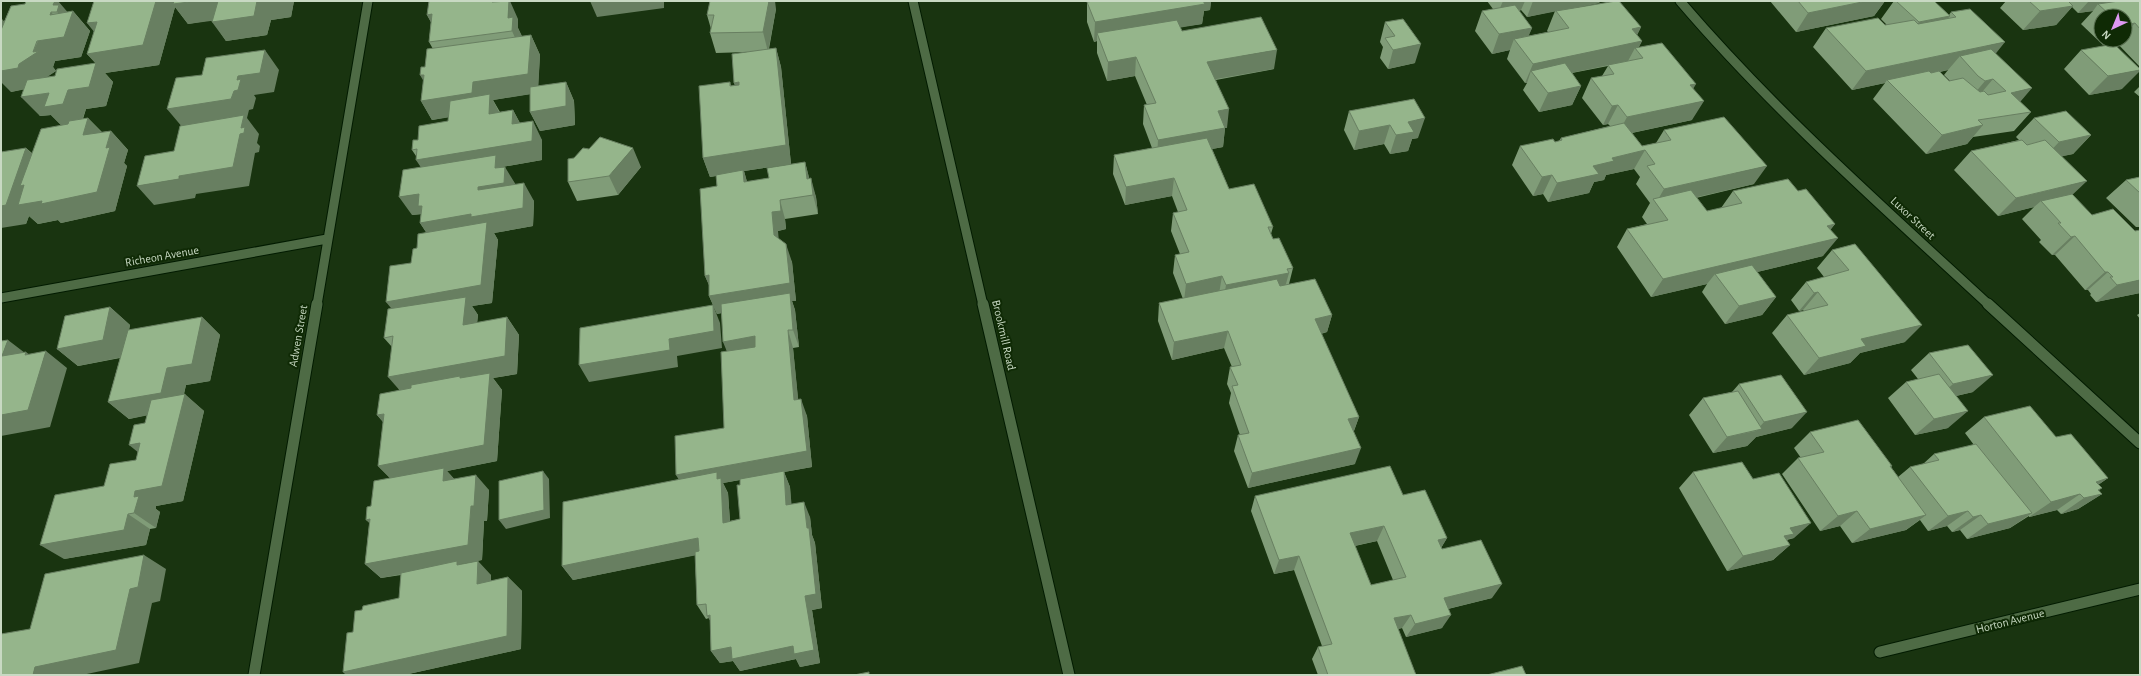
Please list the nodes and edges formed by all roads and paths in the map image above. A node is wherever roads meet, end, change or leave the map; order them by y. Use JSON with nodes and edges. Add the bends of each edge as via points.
{"nodes":[{"id":1,"x":368,"y":1,"type":"edge"},
{"id":2,"x":913,"y":1,"type":"edge"},
{"id":3,"x":1680,"y":1,"type":"edge"},
{"id":4,"x":327,"y":239,"type":"junction"},
{"id":5,"x":1,"y":298,"type":"edge"},
{"id":6,"x":2140,"y":443,"type":"edge"},
{"id":7,"x":2140,"y":589,"type":"edge"},
{"id":8,"x":1880,"y":652,"type":"dead end"},
{"id":9,"x":254,"y":675,"type":"edge"},
{"id":10,"x":1069,"y":675,"type":"edge"}],
"edges":[{"from":1,"to":4,"type":"street","name":"Adwen Street"},
{"from":2,"to":10,"type":"street","name":"Brookmill Road"},
{"from":3,"to":6,"type":"street","name":"Luxor Street","via":[[1722,50],[1862,188]]},
{"from":4,"to":5,"type":"street","name":"Richeon Avenue"},
{"from":4,"to":9,"type":"street","name":"Adwen Street"},
{"from":7,"to":8,"type":"street","name":"Horton Avenue"}]}
